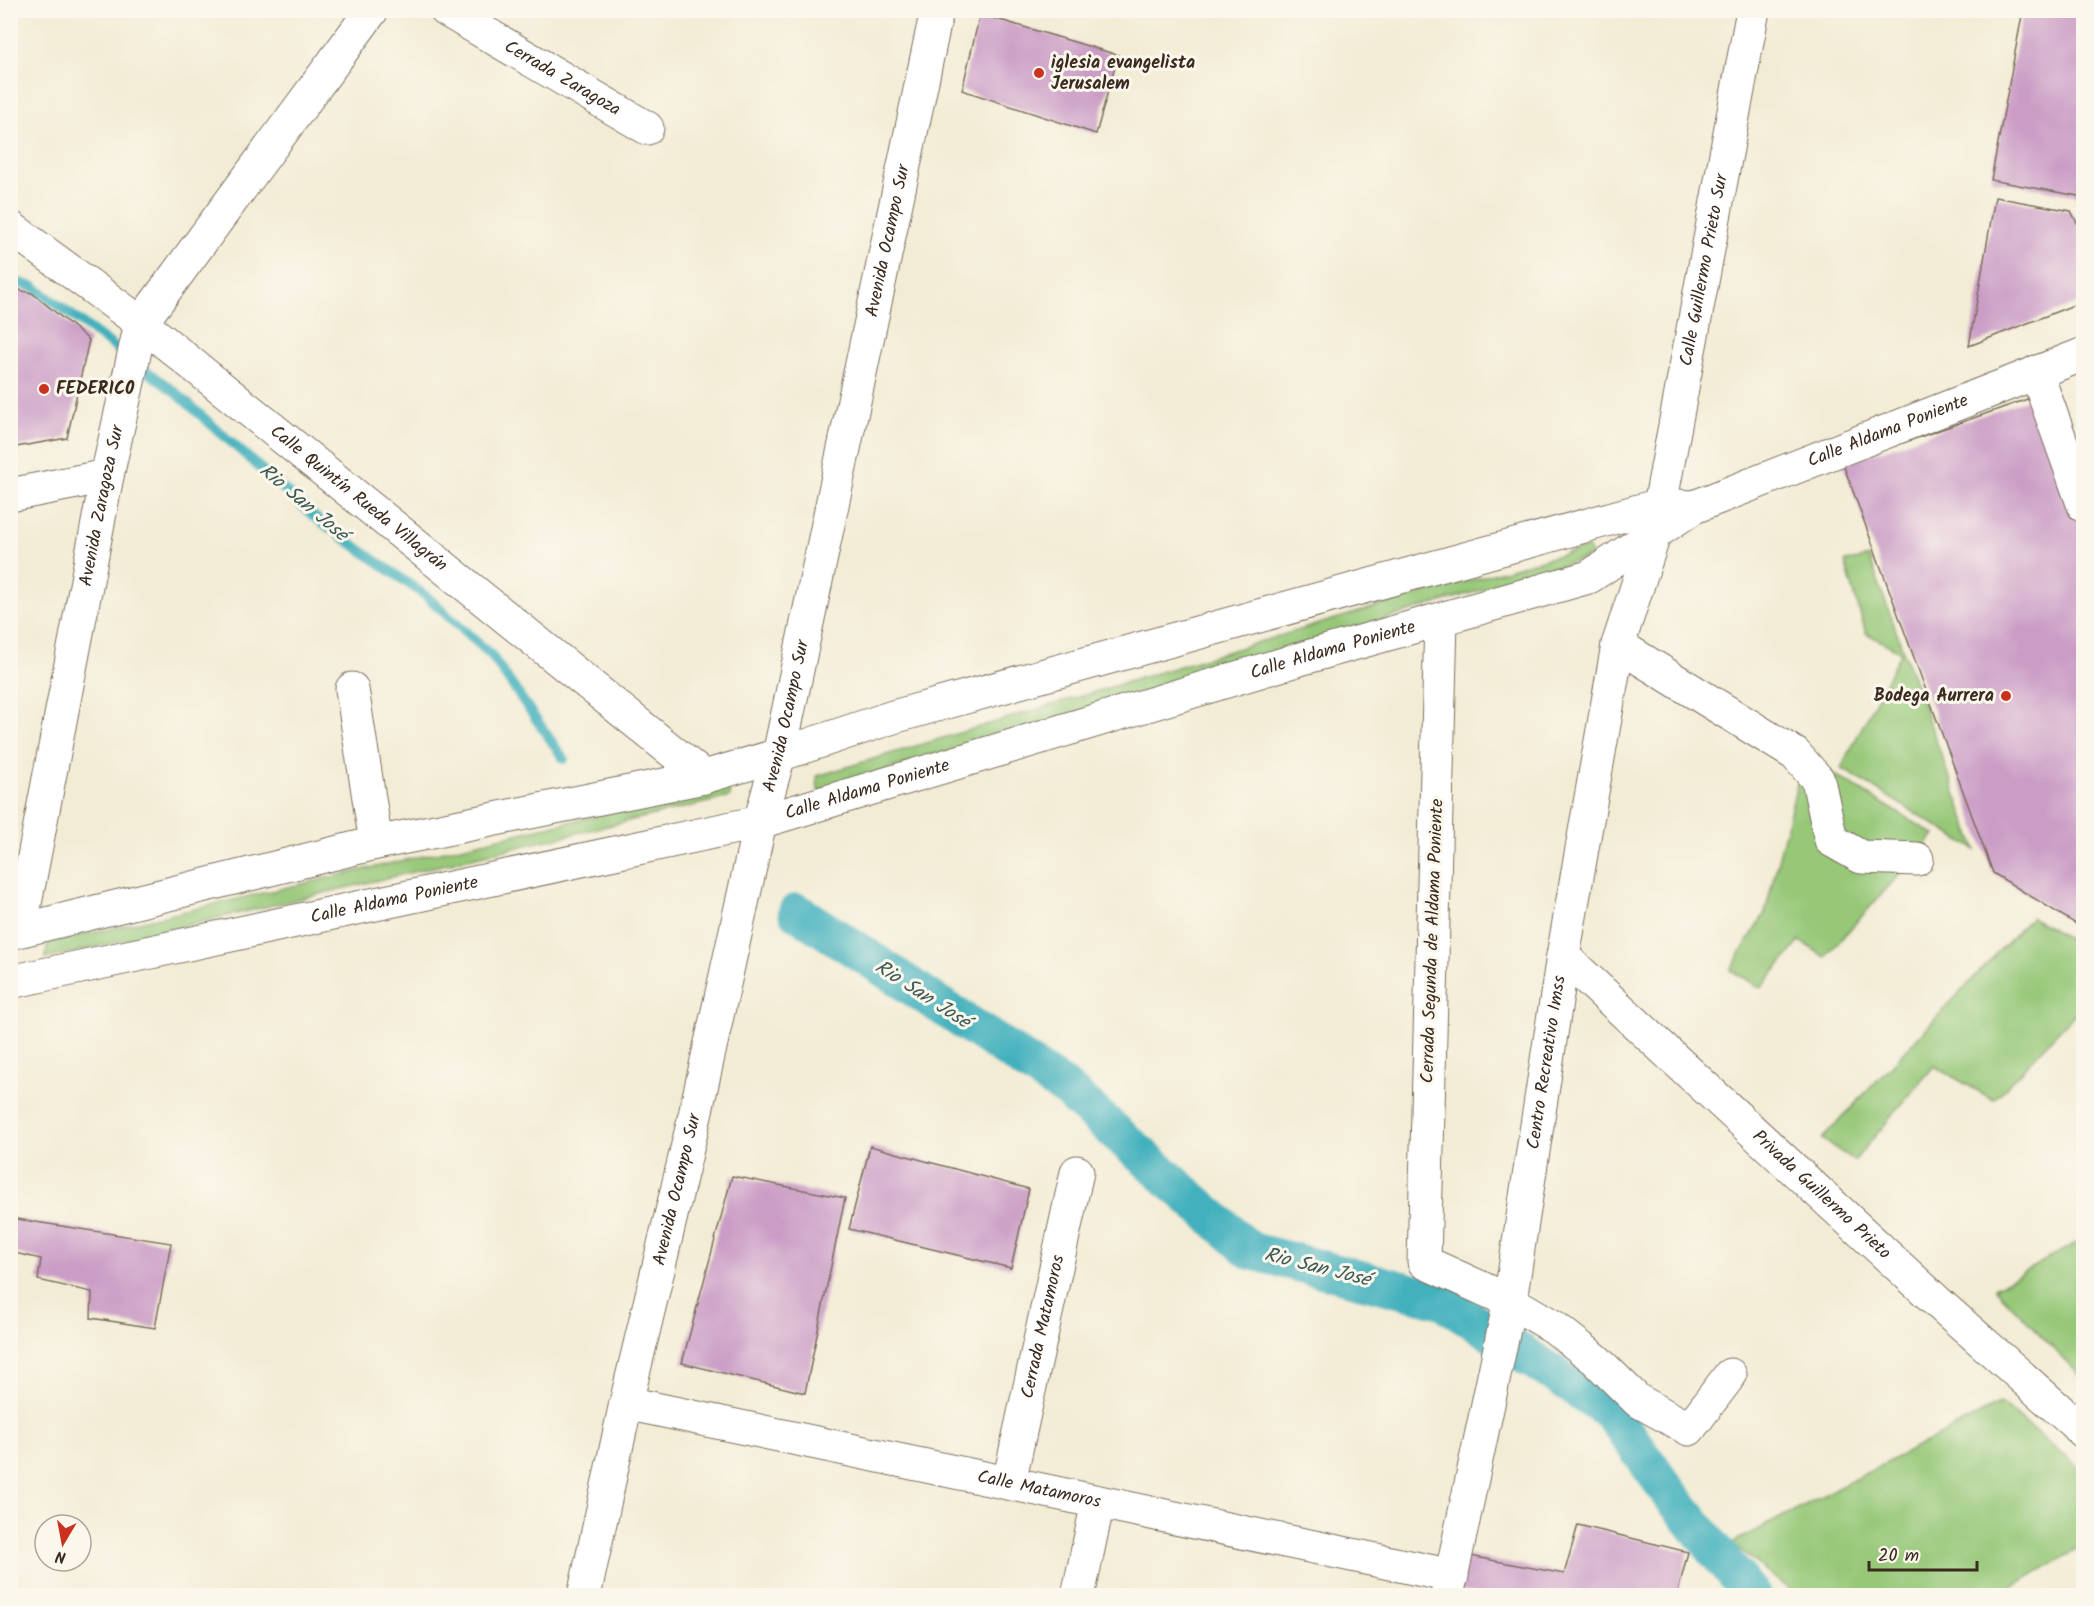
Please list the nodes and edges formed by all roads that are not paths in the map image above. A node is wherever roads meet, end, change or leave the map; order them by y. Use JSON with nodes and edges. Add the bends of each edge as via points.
{"nodes":[{"id":1,"x":372,"y":10,"type":"edge"},
{"id":2,"x":446,"y":10,"type":"edge"},
{"id":3,"x":937,"y":10,"type":"edge"},
{"id":4,"x":1753,"y":10,"type":"edge"},
{"id":5,"x":647,"y":128,"type":"dead end"},
{"id":6,"x":10,"y":227,"type":"edge"},
{"id":7,"x":138,"y":335,"type":"junction"},
{"id":8,"x":2084,"y":354,"type":"edge"},
{"id":9,"x":2036,"y":372,"type":"junction"},
{"id":10,"x":106,"y":477,"type":"junction"},
{"id":11,"x":10,"y":495,"type":"edge"},
{"id":12,"x":2084,"y":506,"type":"edge"},
{"id":13,"x":1657,"y":518,"type":"junction"},
{"id":14,"x":1441,"y":620,"type":"junction"},
{"id":15,"x":1618,"y":645,"type":"junction"},
{"id":16,"x":352,"y":689,"type":"dead end"},
{"id":17,"x":779,"y":755,"type":"junction"},
{"id":18,"x":704,"y":777,"type":"junction"},
{"id":19,"x":760,"y":822,"type":"junction"},
{"id":20,"x":376,"y":843,"type":"junction"},
{"id":21,"x":1917,"y":859,"type":"dead end"},
{"id":22,"x":15,"y":931,"type":"edge"},
{"id":23,"x":1563,"y":956,"type":"junction"},
{"id":24,"x":11,"y":983,"type":"edge"},
{"id":25,"x":1077,"y":1172,"type":"dead end"},
{"id":26,"x":1509,"y":1309,"type":"junction"},
{"id":27,"x":1730,"y":1375,"type":"dead end"},
{"id":28,"x":626,"y":1403,"type":"junction"},
{"id":29,"x":2084,"y":1432,"type":"edge"},
{"id":30,"x":1009,"y":1482,"type":"junction"},
{"id":31,"x":1098,"y":1502,"type":"junction"},
{"id":32,"x":1450,"y":1586,"type":"edge"},
{"id":33,"x":584,"y":1596,"type":"edge"},
{"id":34,"x":1078,"y":1596,"type":"edge"}],
"edges":[{"from":1,"to":7,"type":"street","name":"Avenida Zaragoza Sur"},
{"from":2,"to":5,"type":"street","name":"Cerrada Zaragoza"},
{"from":3,"to":17,"type":"street","name":"Avenida Ocampo Sur"},
{"from":4,"to":13,"type":"street","name":"Calle Guillermo Prieto Sur"},
{"from":6,"to":7,"type":"street","name":"Calle Quintín Rueda Villagrán"},
{"from":7,"to":10,"type":"street","name":"Avenida Zaragoza Sur"},
{"from":7,"to":18,"type":"street","name":"Calle Quintín Rueda Villagrán"},
{"from":8,"to":9,"type":"street","name":"Calle Aldama Poniente"},
{"from":9,"to":12,"type":"street"},
{"from":9,"to":13,"type":"street","name":"Calle Aldama Poniente","via":[[1694,507]]},
{"from":10,"to":11,"type":"street"},
{"from":10,"to":22,"type":"street","name":"Avenida Zaragoza Sur"},
{"from":13,"to":14,"type":"street","name":"Calle Aldama Poniente","via":[[1589,577]]},
{"from":13,"to":15,"type":"street","name":"Centro Recreativo Imss"},
{"from":13,"to":17,"type":"street","name":"Calle Aldama Poniente","via":[[893,717]]},
{"from":14,"to":19,"type":"street","name":"Calle Aldama Poniente","via":[[1300,658]]},
{"from":14,"to":26,"type":"street","name":"Cerrada Segunda de Aldama Poniente","via":[[1424,1262]]},
{"from":15,"to":21,"type":"street","via":[[1795,754],[1818,780],[1831,840],[1861,857]]},
{"from":15,"to":23,"type":"street","name":"Centro Recreativo Imss"},
{"from":16,"to":20,"type":"street"},
{"from":17,"to":18,"type":"street","name":"Calle Aldama Poniente"},
{"from":17,"to":19,"type":"street","name":"Avenida Ocampo Sur"},
{"from":18,"to":20,"type":"street","name":"Calle Aldama Poniente"},
{"from":19,"to":24,"type":"street","name":"Calle Aldama Poniente"},
{"from":19,"to":28,"type":"street","name":"Avenida Ocampo Sur"},
{"from":20,"to":22,"type":"street","name":"Calle Aldama Poniente"},
{"from":22,"to":24,"type":"street","name":"Avenida Zaragoza Sur"},
{"from":23,"to":26,"type":"street","name":"Centro Recreativo Imss"},
{"from":23,"to":29,"type":"street","name":"Privada Guillermo Prieto"},
{"from":25,"to":30,"type":"street","name":"Cerrada Matamoros"},
{"from":26,"to":27,"type":"street","via":[[1562,1334],[1595,1359],[1637,1400],[1689,1429]]},
{"from":26,"to":32,"type":"street","name":"Centro Recreativo Imss"},
{"from":28,"to":30,"type":"street","name":"Calle Matamoros"},
{"from":28,"to":33,"type":"street","name":"Avenida Ocampo Sur"},
{"from":30,"to":31,"type":"street","name":"Calle Matamoros"},
{"from":31,"to":32,"type":"street","name":"Calle Matamoros","via":[[1236,1529]]},
{"from":31,"to":34,"type":"street"}]}
